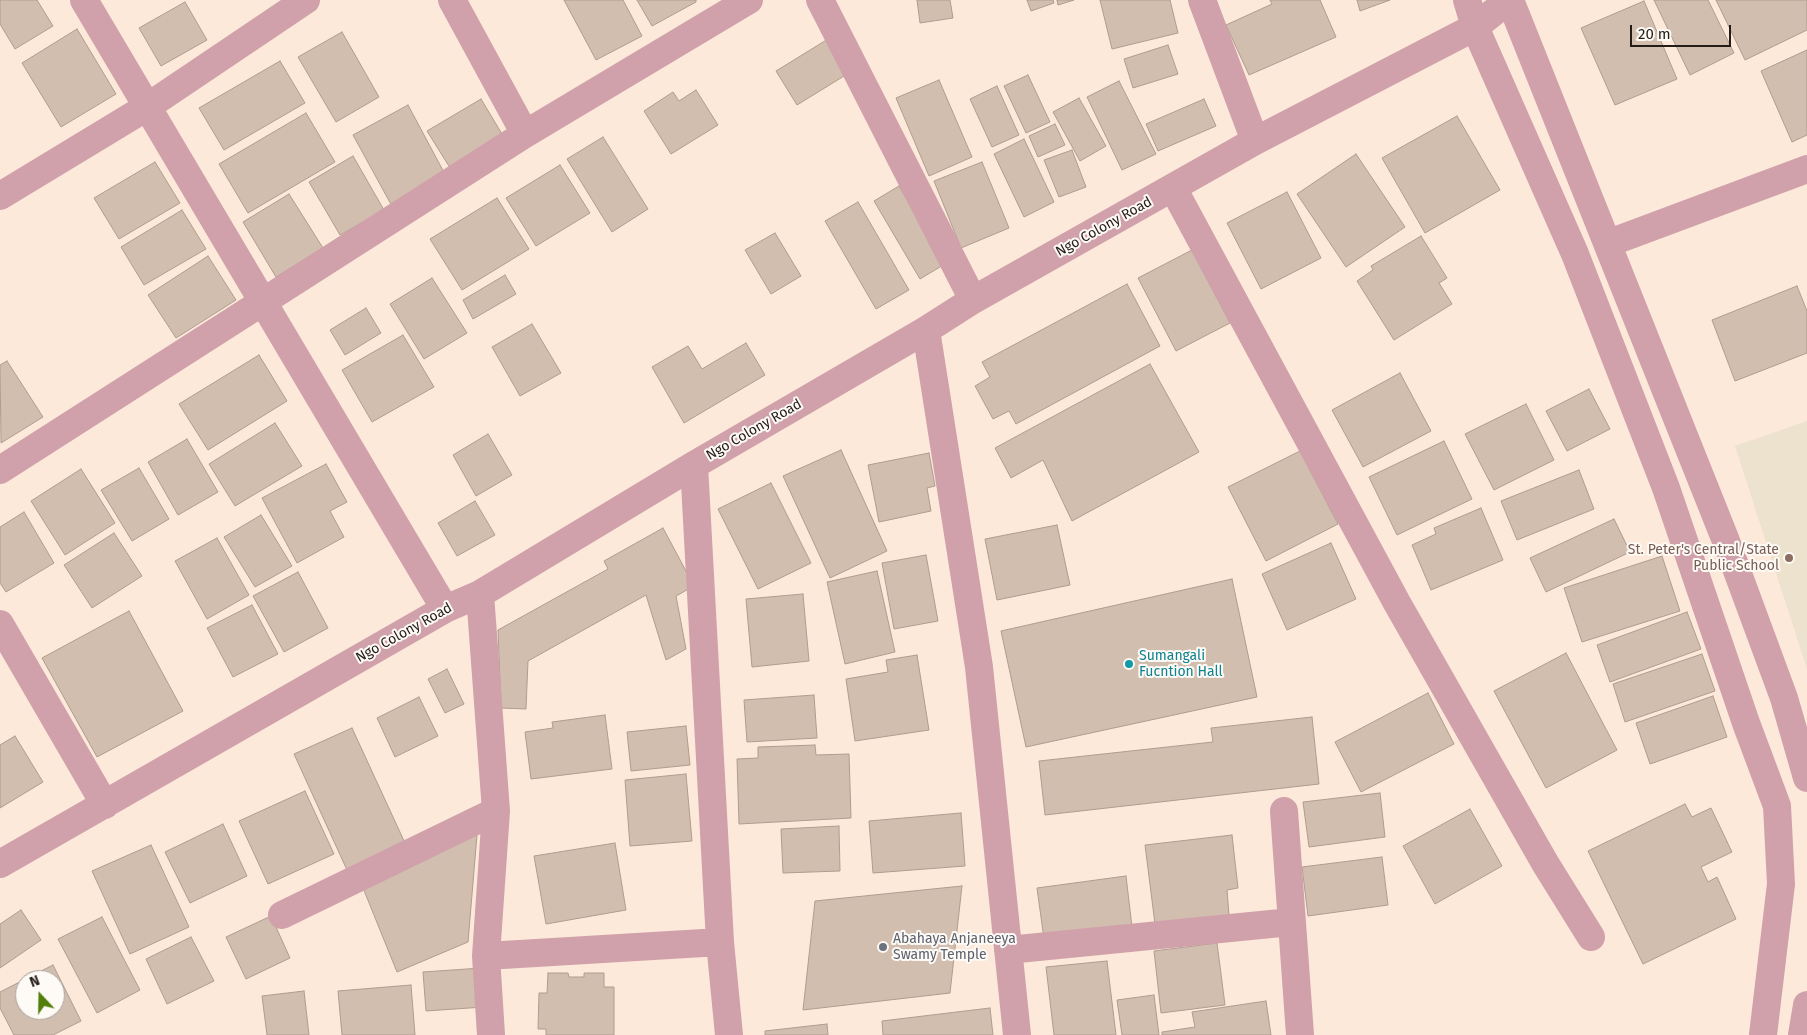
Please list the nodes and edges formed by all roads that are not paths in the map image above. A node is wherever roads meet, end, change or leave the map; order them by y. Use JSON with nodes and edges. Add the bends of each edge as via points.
{"nodes":[{"id":1,"x":84,"y":0,"type":"edge"},
{"id":2,"x":306,"y":0,"type":"edge"},
{"id":3,"x":452,"y":0,"type":"edge"},
{"id":4,"x":749,"y":0,"type":"edge"},
{"id":5,"x":820,"y":0,"type":"edge"},
{"id":6,"x":1202,"y":0,"type":"edge"},
{"id":7,"x":1468,"y":0,"type":"edge"},
{"id":8,"x":1510,"y":0,"type":"edge"},
{"id":9,"x":1475,"y":27,"type":"junction"},
{"id":10,"x":147,"y":107,"type":"junction"},
{"id":11,"x":525,"y":134,"type":"junction"},
{"id":12,"x":1256,"y":140,"type":"junction"},
{"id":13,"x":1807,"y":168,"type":"edge"},
{"id":14,"x":1172,"y":188,"type":"junction"},
{"id":15,"x":0,"y":196,"type":"edge"},
{"id":16,"x":1609,"y":243,"type":"junction"},
{"id":17,"x":973,"y":300,"type":"junction"},
{"id":18,"x":263,"y":302,"type":"junction"},
{"id":19,"x":926,"y":330,"type":"junction"},
{"id":20,"x":694,"y":465,"type":"junction"},
{"id":21,"x":0,"y":470,"type":"edge"},
{"id":22,"x":480,"y":594,"type":"junction"},
{"id":23,"x":444,"y":609,"type":"junction"},
{"id":24,"x":0,"y":624,"type":"edge"},
{"id":25,"x":1807,"y":778,"type":"edge"},
{"id":26,"x":105,"y":805,"type":"junction"},
{"id":27,"x":1284,"y":810,"type":"dead end"},
{"id":28,"x":496,"y":811,"type":"junction"},
{"id":29,"x":0,"y":864,"type":"edge"},
{"id":30,"x":282,"y":915,"type":"dead end"},
{"id":31,"x":1291,"y":922,"type":"junction"},
{"id":32,"x":1591,"y":937,"type":"dead end"},
{"id":33,"x":720,"y":942,"type":"junction"},
{"id":34,"x":1008,"y":950,"type":"junction"},
{"id":35,"x":486,"y":956,"type":"junction"},
{"id":36,"x":1807,"y":1005,"type":"edge"},
{"id":37,"x":491,"y":1035,"type":"edge"},
{"id":38,"x":730,"y":1035,"type":"edge"},
{"id":39,"x":1017,"y":1035,"type":"edge"},
{"id":40,"x":1300,"y":1035,"type":"edge"},
{"id":41,"x":1763,"y":1035,"type":"edge"},
{"id":42,"x":1802,"y":1035,"type":"edge"}],
"edges":[{"from":1,"to":10,"type":"street"},
{"from":2,"to":10,"type":"street"},
{"from":3,"to":11,"type":"street"},
{"from":4,"to":11,"type":"street"},
{"from":5,"to":17,"type":"street"},
{"from":6,"to":12,"type":"street"},
{"from":7,"to":9,"type":"street"},
{"from":8,"to":9,"type":"street","name":"Ngo Colony Road"},
{"from":8,"to":16,"type":"street"},
{"from":9,"to":12,"type":"street","name":"Ngo Colony Road"},
{"from":9,"to":41,"type":"street","via":[[1575,254],[1666,488],[1777,806],[1781,884]]},
{"from":10,"to":15,"type":"street"},
{"from":10,"to":18,"type":"street"},
{"from":11,"to":18,"type":"street"},
{"from":12,"to":14,"type":"street","name":"Ngo Colony Road"},
{"from":13,"to":16,"type":"street"},
{"from":14,"to":17,"type":"street","name":"Ngo Colony Road"},
{"from":14,"to":32,"type":"street","via":[[1402,612],[1545,863]]},
{"from":16,"to":25,"type":"street","via":[[1726,541],[1784,698]]},
{"from":17,"to":19,"type":"street","name":"Ngo Colony Road"},
{"from":18,"to":21,"type":"street"},
{"from":18,"to":23,"type":"street"},
{"from":19,"to":20,"type":"street","name":"Ngo Colony Road"},
{"from":19,"to":34,"type":"street","via":[[979,667]]},
{"from":20,"to":22,"type":"street","name":"Ngo Colony Road"},
{"from":20,"to":33,"type":"street"},
{"from":22,"to":23,"type":"street","name":"Ngo Colony Road"},
{"from":22,"to":28,"type":"street"},
{"from":23,"to":26,"type":"street","name":"Ngo Colony Road"},
{"from":24,"to":26,"type":"street"},
{"from":26,"to":29,"type":"street","name":"Ngo Colony Road"},
{"from":27,"to":31,"type":"street"},
{"from":28,"to":30,"type":"street"},
{"from":28,"to":35,"type":"street"},
{"from":31,"to":34,"type":"street"},
{"from":31,"to":40,"type":"street"},
{"from":33,"to":35,"type":"street"},
{"from":33,"to":38,"type":"street"},
{"from":34,"to":39,"type":"street"},
{"from":35,"to":37,"type":"street"},
{"from":36,"to":42,"type":"street"}]}
